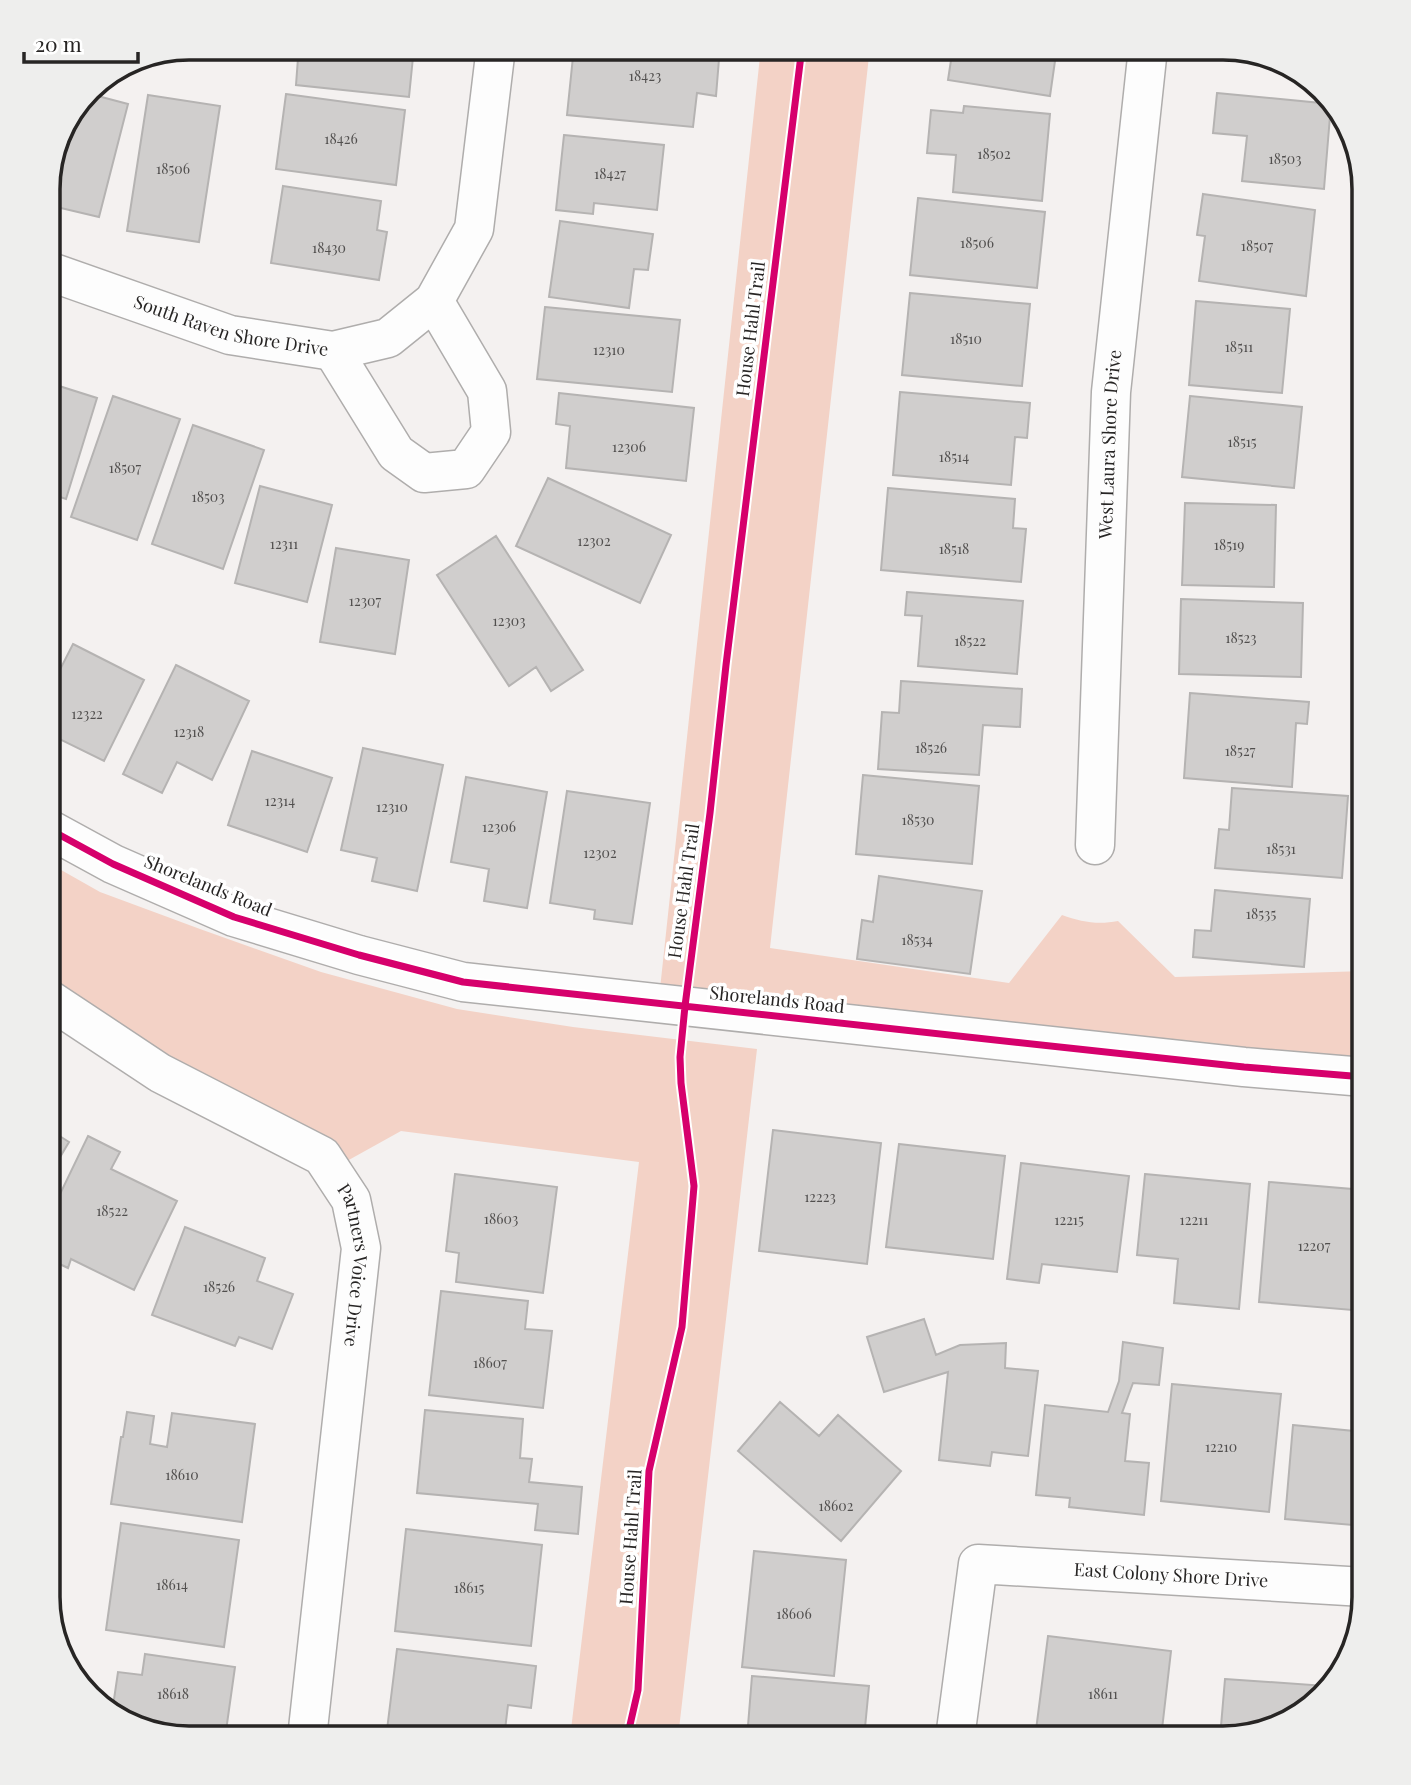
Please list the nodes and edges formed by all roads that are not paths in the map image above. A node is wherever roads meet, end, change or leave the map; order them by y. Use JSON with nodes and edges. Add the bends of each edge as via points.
{"nodes":[{"id":1,"x":494,"y":60,"type":"edge"},
{"id":2,"x":1147,"y":60,"type":"edge"},
{"id":3,"x":60,"y":275,"type":"edge"},
{"id":4,"x":434,"y":301,"type":"junction"},
{"id":5,"x":332,"y":351,"type":"junction"},
{"id":6,"x":60,"y":835,"type":"edge"},
{"id":7,"x":1095,"y":845,"type":"dead end"},
{"id":8,"x":60,"y":1007,"type":"edge"},
{"id":9,"x":1352,"y":1076,"type":"edge"},
{"id":10,"x":1352,"y":1586,"type":"edge"},
{"id":11,"x":308,"y":1726,"type":"edge"},
{"id":12,"x":957,"y":1726,"type":"edge"}],
"edges":[{"from":1,"to":4,"type":"street","name":"South Raven Shore Drive","via":[[474,229]]},
{"from":2,"to":7,"type":"street","name":"West Laura Shore Drive","via":[[1111,392]]},
{"from":3,"to":5,"type":"street","name":"South Raven Shore Drive","via":[[230,335]]},
{"from":4,"to":5,"type":"street","name":"South Raven Shore Drive","via":[[388,338]]},
{"from":4,"to":5,"type":"street","via":[[487,390],[491,432],[466,469],[424,473],[396,453]]},
{"from":6,"to":9,"type":"street","name":"Shorelands Road","via":[[113,864],[234,916],[463,982]]},
{"from":8,"to":11,"type":"street","name":"Partners Voice Drive","via":[[160,1073],[322,1156],[351,1200],[361,1248]]},
{"from":10,"to":12,"type":"street","name":"East Colony Shore Drive","via":[[978,1564]]}]}
